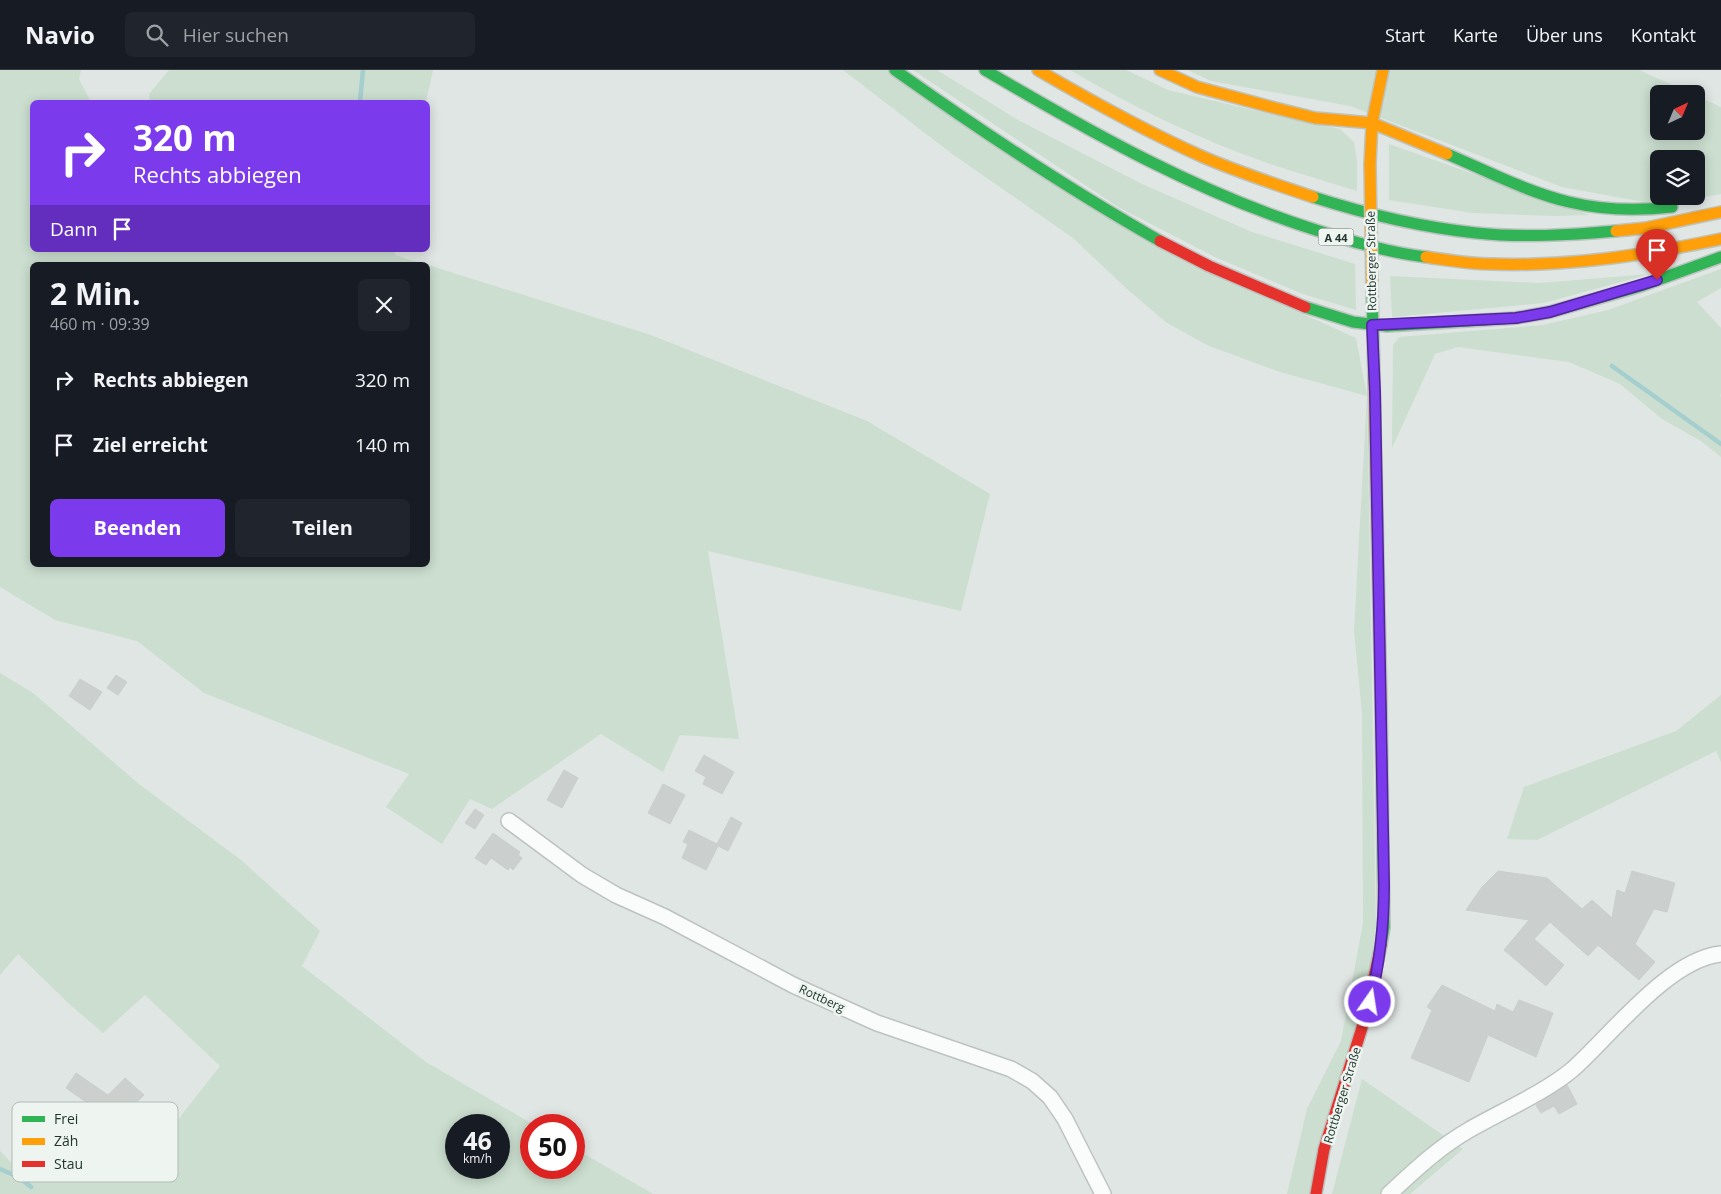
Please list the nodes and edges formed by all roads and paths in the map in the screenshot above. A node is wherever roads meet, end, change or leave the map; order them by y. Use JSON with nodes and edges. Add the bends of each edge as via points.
{"nodes":[{"id":1,"x":895,"y":70,"type":"edge"},
{"id":2,"x":984,"y":70,"type":"edge"},
{"id":3,"x":1038,"y":70,"type":"edge"},
{"id":4,"x":1160,"y":70,"type":"edge"},
{"id":5,"x":1383,"y":70,"type":"edge"},
{"id":6,"x":1372,"y":124,"type":"junction"},
{"id":7,"x":1721,"y":211,"type":"edge"},
{"id":8,"x":1721,"y":239,"type":"edge"},
{"id":9,"x":1721,"y":257,"type":"edge"},
{"id":10,"x":1372,"y":325,"type":"junction"},
{"id":11,"x":509,"y":821,"type":"dead end"},
{"id":12,"x":1721,"y":954,"type":"edge"},
{"id":13,"x":1103,"y":1194,"type":"edge"},
{"id":14,"x":1316,"y":1194,"type":"edge"},
{"id":15,"x":1388,"y":1194,"type":"edge"}],
"edges":[{"from":1,"to":10,"type":"main road","via":[[979,131],[1114,216],[1170,247],[1302,307]]},
{"from":2,"to":8,"type":"main road","number":"A 44","via":[[1076,124],[1244,204],[1298,226],[1401,255],[1485,264],[1569,263],[1655,253]]},
{"from":3,"to":7,"type":"main road","via":[[1094,103],[1201,156],[1258,179],[1400,221],[1477,233],[1567,235],[1646,228]]},
{"from":4,"to":6,"type":"main road","via":[[1197,87],[1275,108],[1315,118]]},
{"from":5,"to":6,"type":"main road","name":"Rottberger Straße"},
{"from":6,"to":7,"type":"main road","via":[[1569,202],[1609,208],[1644,210],[1685,206]]},
{"from":6,"to":10,"type":"main road","name":"Rottberger Straße","bridge":true},
{"from":9,"to":10,"type":"main road","via":[[1642,286],[1550,312],[1516,318]]},
{"from":10,"to":14,"type":"main road","name":"Rottberger Straße","via":[[1384,927],[1366,1020],[1331,1128]]},
{"from":11,"to":13,"type":"street","name":"Rottberg","via":[[599,885],[793,985],[877,1023],[1011,1069],[1032,1081],[1050,1097],[1065,1119]]},
{"from":12,"to":15,"type":"street","via":[[1700,960],[1670,978],[1573,1069],[1466,1131]]}]}
